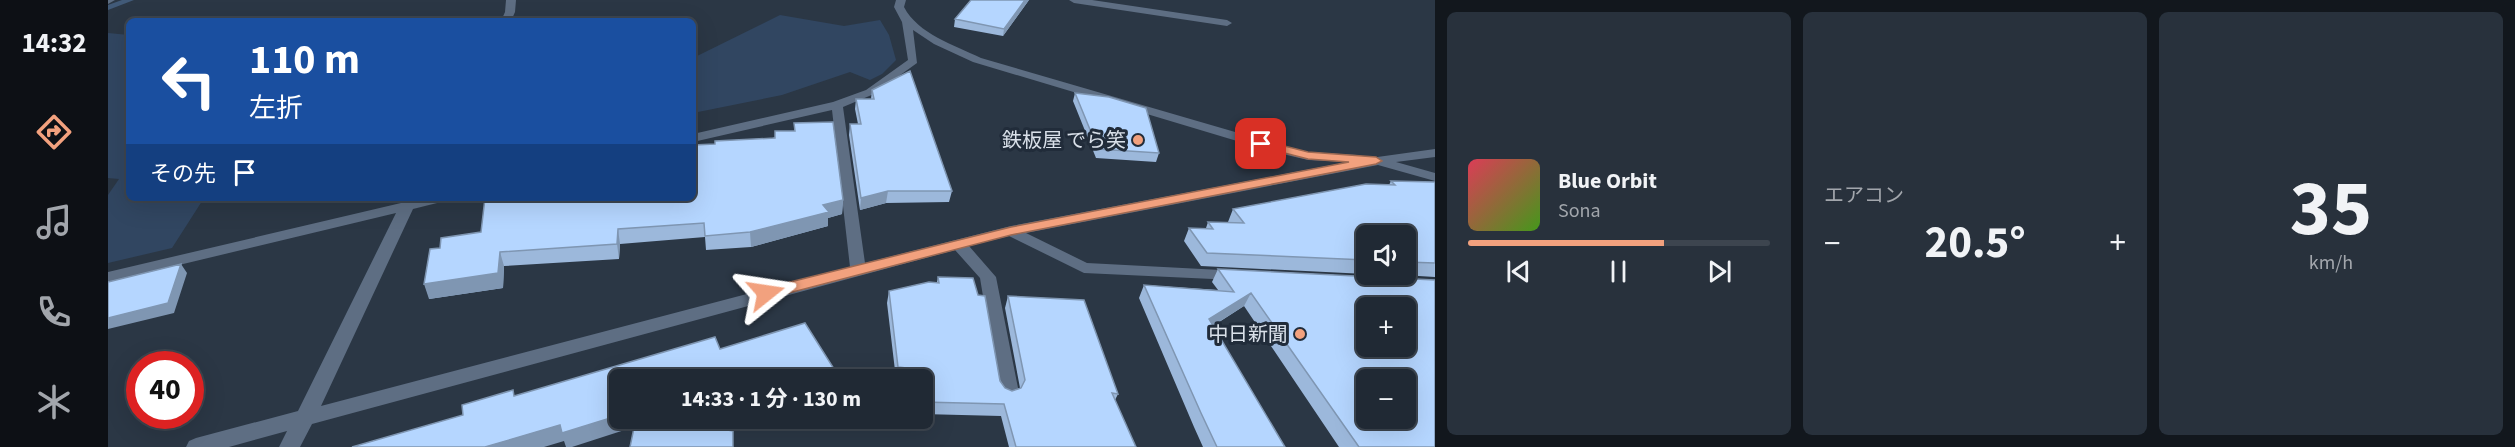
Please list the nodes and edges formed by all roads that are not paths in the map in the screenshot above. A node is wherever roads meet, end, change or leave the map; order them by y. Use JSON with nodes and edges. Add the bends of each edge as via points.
{"nodes":[{"id":1,"x":511,"y":0,"type":"edge"},
{"id":2,"x":901,"y":0,"type":"edge"},
{"id":3,"x":1074,"y":0,"type":"edge"},
{"id":4,"x":507,"y":18,"type":"edge"},
{"id":5,"x":907,"y":22,"type":"junction"},
{"id":6,"x":1227,"y":23,"type":"dead end"},
{"id":7,"x":837,"y":105,"type":"junction"},
{"id":8,"x":696,"y":137,"type":"edge"},
{"id":9,"x":1435,"y":153,"type":"edge"},
{"id":10,"x":1376,"y":161,"type":"junction"},
{"id":11,"x":1435,"y":177,"type":"edge"},
{"id":12,"x":408,"y":202,"type":"edge"},
{"id":13,"x":1011,"y":231,"type":"junction"},
{"id":14,"x":958,"y":244,"type":"junction"},
{"id":15,"x":858,"y":269,"type":"junction"},
{"id":16,"x":1248,"y":276,"type":"edge"},
{"id":17,"x":108,"y":277,"type":"edge"},
{"id":18,"x":1009,"y":393,"type":"edge"},
{"id":19,"x":306,"y":416,"type":"junction"},
{"id":20,"x":196,"y":447,"type":"edge"},
{"id":21,"x":289,"y":447,"type":"edge"}],
"edges":[{"from":1,"to":4,"type":"street"},
{"from":2,"to":5,"type":"street","via":[[899,7]]},
{"from":3,"to":6,"type":"street"},
{"from":5,"to":7,"type":"street","via":[[913,61],[870,92]]},
{"from":5,"to":10,"type":"street","via":[[977,60],[1279,150]]},
{"from":7,"to":8,"type":"street"},
{"from":7,"to":15,"type":"street"},
{"from":9,"to":10,"type":"street"},
{"from":10,"to":11,"type":"street"},
{"from":10,"to":13,"type":"street"},
{"from":12,"to":17,"type":"street"},
{"from":12,"to":19,"type":"street"},
{"from":13,"to":14,"type":"street"},
{"from":13,"to":16,"type":"street","via":[[1084,268]]},
{"from":14,"to":15,"type":"street"},
{"from":14,"to":18,"type":"street","via":[[988,277]]},
{"from":15,"to":19,"type":"street"},
{"from":19,"to":20,"type":"street"},
{"from":19,"to":21,"type":"street"}]}
